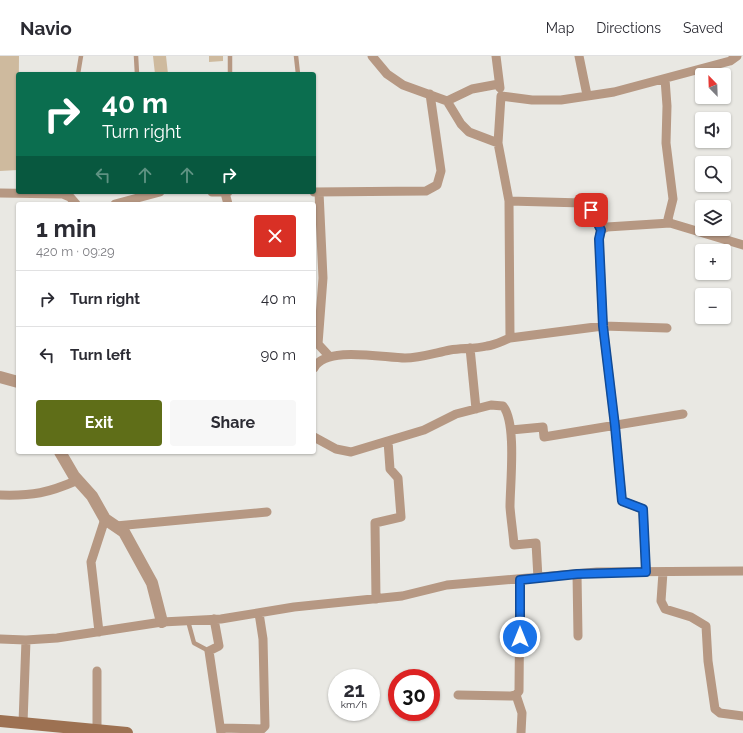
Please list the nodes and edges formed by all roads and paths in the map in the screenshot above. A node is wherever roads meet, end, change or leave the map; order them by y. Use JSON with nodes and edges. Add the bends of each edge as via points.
{"nodes":[{"id":1,"x":81,"y":56,"type":"edge"},
{"id":2,"x":136,"y":56,"type":"edge"},
{"id":3,"x":230,"y":56,"type":"edge"},
{"id":4,"x":296,"y":56,"type":"edge"},
{"id":5,"x":372,"y":56,"type":"edge"},
{"id":6,"x":496,"y":56,"type":"edge"},
{"id":7,"x":579,"y":56,"type":"edge"},
{"id":8,"x":737,"y":56,"type":"edge"},
{"id":9,"x":78,"y":72,"type":"edge"},
{"id":10,"x":137,"y":72,"type":"edge"},
{"id":11,"x":230,"y":72,"type":"edge"},
{"id":12,"x":298,"y":72,"type":"edge"},
{"id":13,"x":665,"y":79,"type":"junction"},
{"id":14,"x":499,"y":84,"type":"junction"},
{"id":15,"x":430,"y":94,"type":"junction"},
{"id":16,"x":587,"y":95,"type":"junction"},
{"id":17,"x":501,"y":96,"type":"junction"},
{"id":18,"x":447,"y":101,"type":"junction"},
{"id":19,"x":498,"y":143,"type":"junction"},
{"id":20,"x":317,"y":192,"type":"edge"},
{"id":21,"x":0,"y":193,"type":"edge"},
{"id":22,"x":16,"y":193,"type":"edge"},
{"id":23,"x":59,"y":194,"type":"edge"},
{"id":24,"x":155,"y":197,"type":"edge"},
{"id":25,"x":509,"y":201,"type":"junction"},
{"id":26,"x":74,"y":202,"type":"edge"},
{"id":27,"x":126,"y":202,"type":"edge"},
{"id":28,"x":670,"y":223,"type":"junction"},
{"id":29,"x":601,"y":230,"type":"junction"},
{"id":30,"x":743,"y":245,"type":"edge"},
{"id":31,"x":603,"y":326,"type":"junction"},
{"id":32,"x":667,"y":328,"type":"dead end"},
{"id":33,"x":510,"y":338,"type":"junction"},
{"id":34,"x":470,"y":348,"type":"junction"},
{"id":35,"x":330,"y":357,"type":"junction"},
{"id":36,"x":316,"y":364,"type":"edge"},
{"id":37,"x":0,"y":377,"type":"edge"},
{"id":38,"x":16,"y":381,"type":"edge"},
{"id":39,"x":476,"y":409,"type":"junction"},
{"id":40,"x":683,"y":414,"type":"dead end"},
{"id":41,"x":615,"y":426,"type":"junction"},
{"id":42,"x":511,"y":430,"type":"junction"},
{"id":43,"x":316,"y":438,"type":"edge"},
{"id":44,"x":388,"y":441,"type":"junction"},
{"id":45,"x":61,"y":454,"type":"edge"},
{"id":46,"x":78,"y":480,"type":"junction"},
{"id":47,"x":0,"y":495,"type":"edge"},
{"id":48,"x":267,"y":512,"type":"dead end"},
{"id":49,"x":105,"y":520,"type":"junction"},
{"id":50,"x":116,"y":526,"type":"junction"},
{"id":51,"x":743,"y":571,"type":"edge"},
{"id":52,"x":646,"y":572,"type":"junction"},
{"id":53,"x":662,"y":572,"type":"junction"},
{"id":54,"x":577,"y":574,"type":"junction"},
{"id":55,"x":538,"y":578,"type":"junction"},
{"id":56,"x":520,"y":580,"type":"junction"},
{"id":57,"x":376,"y":599,"type":"junction"},
{"id":58,"x":259,"y":613,"type":"junction"},
{"id":59,"x":214,"y":619,"type":"junction"},
{"id":60,"x":188,"y":620,"type":"junction"},
{"id":61,"x":162,"y":622,"type":"junction"},
{"id":62,"x":99,"y":632,"type":"junction"},
{"id":63,"x":578,"y":636,"type":"dead end"},
{"id":64,"x":0,"y":639,"type":"edge"},
{"id":65,"x":26,"y":640,"type":"junction"},
{"id":66,"x":209,"y":652,"type":"junction"},
{"id":67,"x":97,"y":671,"type":"dead end"},
{"id":68,"x":458,"y":695,"type":"dead end"},
{"id":69,"x":516,"y":695,"type":"junction"},
{"id":70,"x":743,"y":716,"type":"edge"},
{"id":71,"x":0,"y":721,"type":"edge"},
{"id":72,"x":23,"y":723,"type":"junction"},
{"id":73,"x":97,"y":730,"type":"junction"},
{"id":74,"x":221,"y":731,"type":"edge"},
{"id":75,"x":245,"y":731,"type":"edge"},
{"id":76,"x":128,"y":733,"type":"edge"},
{"id":77,"x":521,"y":733,"type":"edge"}],
"edges":[{"from":1,"to":9,"type":"lane"},
{"from":2,"to":10,"type":"lane"},
{"from":3,"to":11,"type":"lane"},
{"from":4,"to":12,"type":"lane"},
{"from":5,"to":15,"type":"street","via":[[387,74],[403,84]]},
{"from":6,"to":14,"type":"street"},
{"from":7,"to":16,"type":"street"},
{"from":8,"to":13,"type":"street","via":[[730,61]]},
{"from":13,"to":16,"type":"street","via":[[614,92]]},
{"from":13,"to":28,"type":"street","via":[[666,143],[673,198],[668,218]]},
{"from":14,"to":17,"type":"street"},
{"from":14,"to":18,"type":"street","via":[[472,89]]},
{"from":15,"to":18,"type":"street"},
{"from":15,"to":20,"type":"street","via":[[441,171],[437,185],[426,191]]},
{"from":16,"to":17,"type":"street","via":[[548,101]]},
{"from":17,"to":19,"type":"street"},
{"from":18,"to":19,"type":"street","via":[[469,132]]},
{"from":19,"to":25,"type":"street"},
{"from":20,"to":35,"type":"street","via":[[324,278],[318,344]]},
{"from":21,"to":22,"type":"street"},
{"from":23,"to":26,"type":"street","via":[[70,197]]},
{"from":24,"to":27,"type":"street"},
{"from":25,"to":29,"type":"street","via":[[583,203],[591,210]]},
{"from":25,"to":33,"type":"street"},
{"from":28,"to":29,"type":"street","via":[[607,227]]},
{"from":28,"to":30,"type":"street"},
{"from":29,"to":31,"type":"street","via":[[599,239]]},
{"from":31,"to":32,"type":"street"},
{"from":31,"to":33,"type":"street"},
{"from":31,"to":41,"type":"street"},
{"from":33,"to":34,"type":"street","via":[[488,346]]},
{"from":34,"to":35,"type":"street","via":[[405,358],[360,354]]},
{"from":34,"to":39,"type":"street"},
{"from":35,"to":36,"type":"street","via":[[321,359]]},
{"from":37,"to":38,"type":"street"},
{"from":39,"to":42,"type":"street","via":[[503,406],[507,410]]},
{"from":39,"to":44,"type":"street","via":[[456,414],[424,430]]},
{"from":40,"to":41,"type":"street"},
{"from":41,"to":42,"type":"street","via":[[544,437],[543,427]]},
{"from":41,"to":52,"type":"street","via":[[622,501],[643,509]]},
{"from":42,"to":55,"type":"street","via":[[510,509],[514,545],[536,543]]},
{"from":43,"to":44,"type":"street","via":[[343,452]]},
{"from":44,"to":57,"type":"street","via":[[390,469],[398,478],[401,517],[375,523]]},
{"from":45,"to":46,"type":"street"},
{"from":46,"to":47,"type":"street","via":[[49,492]]},
{"from":46,"to":49,"type":"street","via":[[92,496]]},
{"from":48,"to":50,"type":"street"},
{"from":49,"to":50,"type":"street"},
{"from":49,"to":62,"type":"street","via":[[91,562]]},
{"from":50,"to":61,"type":"street","via":[[124,532],[152,583]]},
{"from":51,"to":53,"type":"street"},
{"from":52,"to":53,"type":"street"},
{"from":52,"to":54,"type":"street"},
{"from":53,"to":70,"type":"street","via":[[661,601],[665,609],[691,617],[706,626],[715,709],[720,713]]},
{"from":54,"to":55,"type":"street"},
{"from":54,"to":63,"type":"street"},
{"from":55,"to":56,"type":"street"},
{"from":56,"to":57,"type":"street","via":[[447,585],[402,596]]},
{"from":56,"to":69,"type":"street","via":[[520,680]]},
{"from":57,"to":58,"type":"street"},
{"from":58,"to":59,"type":"street"},
{"from":58,"to":75,"type":"street","via":[[263,639],[265,726],[262,729]]},
{"from":59,"to":60,"type":"street"},
{"from":59,"to":66,"type":"street","via":[[219,646]]},
{"from":60,"to":61,"type":"street"},
{"from":60,"to":66,"type":"lane","via":[[194,644]]},
{"from":61,"to":62,"type":"street"},
{"from":62,"to":65,"type":"street"},
{"from":64,"to":65,"type":"street"},
{"from":65,"to":72,"type":"street"},
{"from":66,"to":74,"type":"street"},
{"from":67,"to":73,"type":"street"},
{"from":68,"to":69,"type":"street"},
{"from":69,"to":77,"type":"street","via":[[522,714]]},
{"from":71,"to":72,"type":"main road"},
{"from":72,"to":73,"type":"main road"},
{"from":73,"to":76,"type":"main road"},
{"from":74,"to":75,"type":"street"}]}
